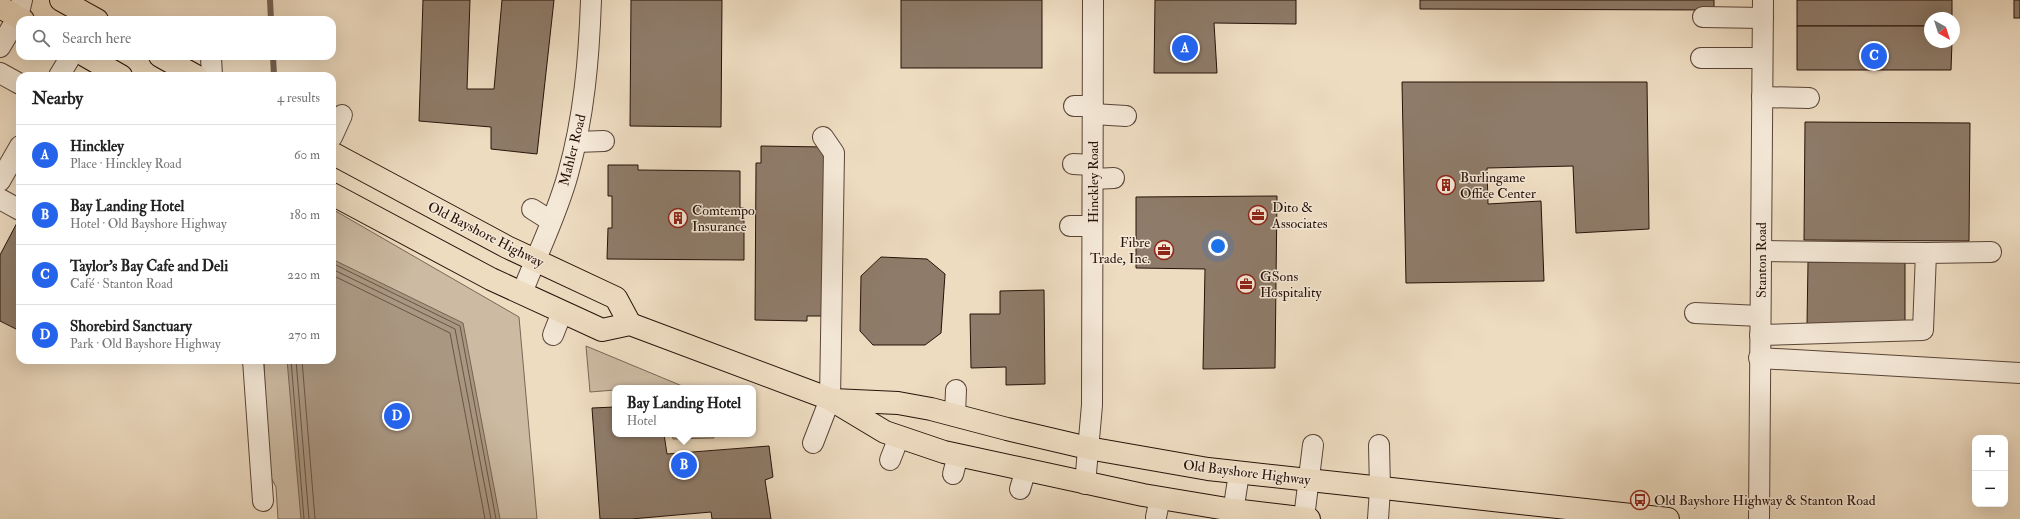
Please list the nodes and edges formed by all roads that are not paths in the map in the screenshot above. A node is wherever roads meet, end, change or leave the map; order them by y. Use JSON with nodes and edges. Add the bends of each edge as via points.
{"nodes":[{"id":1,"x":61,"y":0,"type":"edge"},
{"id":2,"x":591,"y":0,"type":"edge"},
{"id":3,"x":1093,"y":0,"type":"edge"},
{"id":4,"x":1763,"y":9,"type":"edge"},
{"id":5,"x":16,"y":11,"type":"edge"},
{"id":6,"x":88,"y":16,"type":"edge"},
{"id":7,"x":1703,"y":17,"type":"dead end"},
{"id":8,"x":0,"y":47,"type":"edge"},
{"id":9,"x":1701,"y":58,"type":"dead end"},
{"id":10,"x":1762,"y":58,"type":"junction"},
{"id":11,"x":69,"y":60,"type":"edge"},
{"id":12,"x":93,"y":60,"type":"edge"},
{"id":13,"x":167,"y":60,"type":"edge"},
{"id":14,"x":61,"y":72,"type":"edge"},
{"id":15,"x":114,"y":72,"type":"edge"},
{"id":16,"x":189,"y":72,"type":"edge"},
{"id":17,"x":0,"y":73,"type":"edge"},
{"id":18,"x":16,"y":82,"type":"edge"},
{"id":19,"x":1762,"y":97,"type":"junction"},
{"id":20,"x":1809,"y":98,"type":"dead end"},
{"id":21,"x":1074,"y":106,"type":"dead end"},
{"id":22,"x":1093,"y":110,"type":"junction"},
{"id":23,"x":342,"y":115,"type":"dead end"},
{"id":24,"x":1126,"y":116,"type":"dead end"},
{"id":25,"x":336,"y":128,"type":"edge"},
{"id":26,"x":823,"y":137,"type":"dead end"},
{"id":27,"x":604,"y":141,"type":"dead end"},
{"id":28,"x":576,"y":142,"type":"junction"},
{"id":29,"x":16,"y":152,"type":"edge"},
{"id":30,"x":336,"y":155,"type":"edge"},
{"id":31,"x":1086,"y":169,"type":"junction"},
{"id":32,"x":2,"y":174,"type":"edge"},
{"id":33,"x":1114,"y":178,"type":"dead end"},
{"id":34,"x":336,"y":196,"type":"edge"},
{"id":35,"x":0,"y":199,"type":"edge"},
{"id":36,"x":16,"y":208,"type":"edge"},
{"id":37,"x":532,"y":209,"type":"dead end"},
{"id":38,"x":551,"y":221,"type":"junction"},
{"id":39,"x":1070,"y":226,"type":"dead end"},
{"id":40,"x":1092,"y":226,"type":"junction"},
{"id":41,"x":1761,"y":251,"type":"junction"},
{"id":42,"x":1991,"y":252,"type":"dead end"},
{"id":43,"x":1926,"y":253,"type":"junction"},
{"id":44,"x":535,"y":260,"type":"junction"},
{"id":45,"x":522,"y":293,"type":"junction"},
{"id":46,"x":562,"y":312,"type":"junction"},
{"id":47,"x":1695,"y":313,"type":"dead end"},
{"id":48,"x":1760,"y":316,"type":"junction"},
{"id":49,"x":630,"y":324,"type":"junction"},
{"id":50,"x":553,"y":335,"type":"dead end"},
{"id":51,"x":1760,"y":335,"type":"junction"},
{"id":52,"x":1759,"y":358,"type":"junction"},
{"id":53,"x":253,"y":364,"type":"edge"},
{"id":54,"x":2020,"y":373,"type":"edge"},
{"id":55,"x":956,"y":390,"type":"dead end"},
{"id":56,"x":830,"y":399,"type":"junction"},
{"id":57,"x":955,"y":415,"type":"junction"},
{"id":58,"x":899,"y":437,"type":"junction"},
{"id":59,"x":812,"y":443,"type":"dead end"},
{"id":60,"x":1313,"y":445,"type":"dead end"},
{"id":61,"x":1379,"y":445,"type":"dead end"},
{"id":62,"x":1088,"y":448,"type":"junction"},
{"id":63,"x":890,"y":460,"type":"dead end"},
{"id":64,"x":1239,"y":473,"type":"junction"},
{"id":65,"x":1310,"y":480,"type":"junction"},
{"id":66,"x":1086,"y":484,"type":"junction"},
{"id":67,"x":1380,"y":489,"type":"junction"},
{"id":68,"x":263,"y":501,"type":"dead end"},
{"id":69,"x":1233,"y":515,"type":"edge"},
{"id":70,"x":1302,"y":518,"type":"edge"},
{"id":71,"x":1378,"y":519,"type":"edge"},
{"id":72,"x":1668,"y":519,"type":"edge"},
{"id":73,"x":1759,"y":519,"type":"edge"}],
"edges":[{"from":1,"to":6,"type":"main road"},
{"from":2,"to":28,"type":"street","name":"Mahler Road","via":[[582,116]]},
{"from":3,"to":22,"type":"street","name":"Hinckley Road"},
{"from":4,"to":7,"type":"street"},
{"from":4,"to":10,"type":"street","name":"Stanton Road"},
{"from":5,"to":8,"type":"street"},
{"from":9,"to":10,"type":"street"},
{"from":10,"to":19,"type":"street","name":"Stanton Road"},
{"from":11,"to":14,"type":"street"},
{"from":12,"to":15,"type":"main road"},
{"from":13,"to":16,"type":"main road"},
{"from":17,"to":18,"type":"street"},
{"from":19,"to":20,"type":"street"},
{"from":19,"to":41,"type":"street","name":"Stanton Road"},
{"from":21,"to":22,"type":"street"},
{"from":22,"to":24,"type":"street"},
{"from":22,"to":31,"type":"street","name":"Hinckley Road"},
{"from":23,"to":25,"type":"street"},
{"from":26,"to":56,"type":"street","via":[[834,153]]},
{"from":27,"to":28,"type":"street"},
{"from":28,"to":38,"type":"street","name":"Mahler Road","via":[[568,175]]},
{"from":29,"to":32,"type":"street"},
{"from":30,"to":44,"type":"main road","name":"Old Bayshore Highway"},
{"from":31,"to":33,"type":"street"},
{"from":31,"to":40,"type":"street","name":"Hinckley Road"},
{"from":34,"to":45,"type":"main road"},
{"from":35,"to":36,"type":"street"},
{"from":37,"to":38,"type":"street"},
{"from":38,"to":44,"type":"street","name":"Mahler Road"},
{"from":39,"to":40,"type":"street"},
{"from":40,"to":62,"type":"street","name":"Hinckley Road","via":[[1092,405]]},
{"from":41,"to":43,"type":"street"},
{"from":41,"to":48,"type":"street","name":"Stanton Road"},
{"from":42,"to":43,"type":"street"},
{"from":43,"to":51,"type":"street","via":[[1923,330]]},
{"from":44,"to":45,"type":"street","name":"Mahler Road"},
{"from":44,"to":49,"type":"main road","name":"Old Bayshore Highway","via":[[616,298]]},
{"from":45,"to":46,"type":"main road"},
{"from":46,"to":49,"type":"main road","via":[[602,330]]},
{"from":46,"to":50,"type":"street"},
{"from":47,"to":48,"type":"street"},
{"from":48,"to":51,"type":"street","name":"Stanton Road"},
{"from":49,"to":56,"type":"main road","name":"Old Bayshore Highway"},
{"from":51,"to":52,"type":"street","name":"Stanton Road"},
{"from":52,"to":54,"type":"street"},
{"from":52,"to":73,"type":"street","name":"Stanton Road"},
{"from":53,"to":68,"type":"street"},
{"from":55,"to":57,"type":"street"},
{"from":56,"to":57,"type":"main road","name":"Old Bayshore Highway","via":[[898,403]]},
{"from":56,"to":58,"type":"main road","name":"Old Bayshore Highway","via":[[885,432]]},
{"from":56,"to":59,"type":"street"},
{"from":57,"to":62,"type":"main road","name":"Old Bayshore Highway"},
{"from":58,"to":63,"type":"street"},
{"from":58,"to":66,"type":"main road","name":"Old Bayshore Highway","via":[[956,464],[1023,479]]},
{"from":60,"to":65,"type":"street"},
{"from":61,"to":67,"type":"street"},
{"from":62,"to":64,"type":"main road","name":"Old Bayshore Highway"},
{"from":62,"to":66,"type":"street","name":"Hinckley Road"},
{"from":64,"to":65,"type":"main road","name":"Old Bayshore Highway"},
{"from":64,"to":69,"type":"street"},
{"from":65,"to":67,"type":"main road","name":"Old Bayshore Highway"},
{"from":65,"to":70,"type":"street"},
{"from":66,"to":69,"type":"main road","name":"Old Bayshore Highway","via":[[1158,508]]},
{"from":67,"to":71,"type":"street"},
{"from":67,"to":72,"type":"main road","name":"Old Bayshore Highway"},
{"from":69,"to":70,"type":"main road","name":"Old Bayshore Highway"}]}
